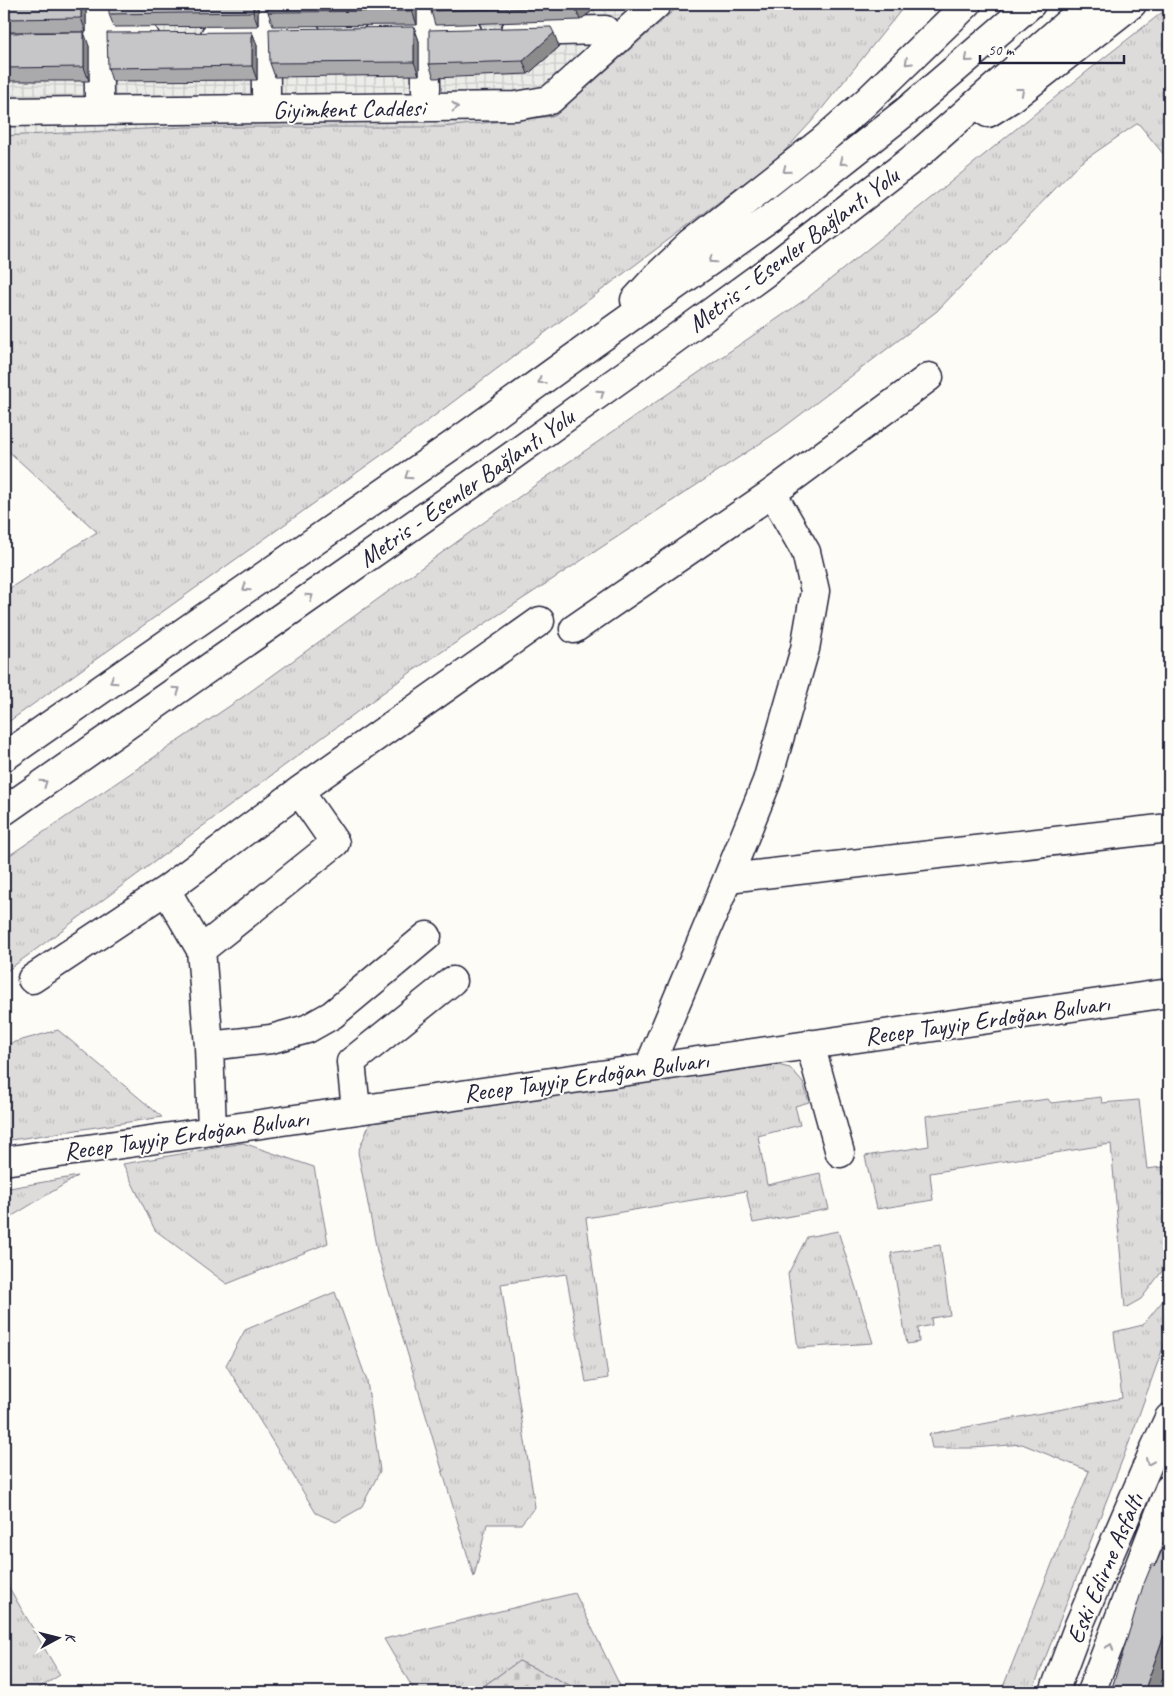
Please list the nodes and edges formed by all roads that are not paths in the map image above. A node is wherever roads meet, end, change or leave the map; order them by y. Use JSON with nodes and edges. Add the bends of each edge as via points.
{"nodes":[{"id":1,"x":98,"y":4,"type":"edge"},
{"id":2,"x":265,"y":4,"type":"edge"},
{"id":3,"x":425,"y":4,"type":"edge"},
{"id":4,"x":634,"y":4,"type":"edge"},
{"id":5,"x":656,"y":4,"type":"edge"},
{"id":6,"x":967,"y":4,"type":"edge"},
{"id":7,"x":1031,"y":4,"type":"edge"},
{"id":8,"x":1089,"y":4,"type":"edge"},
{"id":9,"x":1132,"y":4,"type":"edge"},
{"id":10,"x":605,"y":30,"type":"junction"},
{"id":11,"x":425,"y":33,"type":"junction"},
{"id":12,"x":265,"y":35,"type":"junction"},
{"id":13,"x":98,"y":38,"type":"junction"},
{"id":14,"x":4,"y":39,"type":"edge"},
{"id":15,"x":426,"y":89,"type":"junction"},
{"id":16,"x":266,"y":92,"type":"junction"},
{"id":17,"x":98,"y":96,"type":"junction"},
{"id":18,"x":4,"y":98,"type":"edge"},
{"id":19,"x":4,"y":112,"type":"edge"},
{"id":20,"x":920,"y":153,"type":"junction"},
{"id":21,"x":594,"y":343,"type":"junction"},
{"id":22,"x":929,"y":377,"type":"dead end"},
{"id":23,"x":772,"y":493,"type":"junction"},
{"id":24,"x":540,"y":620,"type":"dead end"},
{"id":25,"x":574,"y":629,"type":"dead end"},
{"id":26,"x":4,"y":758,"type":"edge"},
{"id":27,"x":299,"y":791,"type":"junction"},
{"id":28,"x":4,"y":811,"type":"edge"},
{"id":29,"x":1169,"y":828,"type":"edge"},
{"id":30,"x":728,"y":878,"type":"junction"},
{"id":31,"x":166,"y":890,"type":"junction"},
{"id":32,"x":427,"y":936,"type":"dead end"},
{"id":33,"x":201,"y":950,"type":"junction"},
{"id":34,"x":32,"y":980,"type":"dead end"},
{"id":35,"x":452,"y":981,"type":"dead end"},
{"id":36,"x":1169,"y":993,"type":"edge"},
{"id":37,"x":810,"y":1044,"type":"junction"},
{"id":38,"x":209,"y":1046,"type":"junction"},
{"id":39,"x":649,"y":1067,"type":"junction"},
{"id":40,"x":341,"y":1117,"type":"junction"},
{"id":41,"x":212,"y":1130,"type":"junction"},
{"id":42,"x":840,"y":1153,"type":"dead end"},
{"id":43,"x":4,"y":1161,"type":"edge"},
{"id":44,"x":1169,"y":1418,"type":"edge"},
{"id":45,"x":1169,"y":1489,"type":"edge"},
{"id":46,"x":1108,"y":1561,"type":"junction"},
{"id":47,"x":1126,"y":1601,"type":"junction"},
{"id":48,"x":1054,"y":1692,"type":"edge"},
{"id":49,"x":1091,"y":1692,"type":"edge"}],
"edges":[{"from":1,"to":13,"type":"main road"},
{"from":2,"to":12,"type":"main road"},
{"from":3,"to":11,"type":"main road"},
{"from":4,"to":10,"type":"main road","name":"Giyimkent Caddesi"},
{"from":19,"to":5,"type":"main road","name":"Giyimkent Caddesi","one_way":true,"via":[[516,106],[550,100]]},
{"from":6,"to":21,"type":"main road","one_way":true,"via":[[822,142],[691,244]]},
{"from":7,"to":21,"type":"main road","one_way":true,"via":[[911,107],[783,210]]},
{"from":8,"to":20,"type":"main road"},
{"from":20,"to":9,"type":"main road","one_way":true,"via":[[1012,98]]},
{"from":10,"to":11,"type":"main road"},
{"from":10,"to":15,"type":"main road","name":"Giyimkent Caddesi","via":[[560,72],[540,84]]},
{"from":11,"to":12,"type":"main road"},
{"from":11,"to":15,"type":"main road"},
{"from":12,"to":13,"type":"main road"},
{"from":12,"to":16,"type":"main road"},
{"from":13,"to":14,"type":"main road"},
{"from":13,"to":17,"type":"main road"},
{"from":15,"to":16,"type":"main road","name":"Giyimkent Caddesi"},
{"from":16,"to":17,"type":"main road","name":"Giyimkent Caddesi"},
{"from":17,"to":18,"type":"main road","name":"Giyimkent Caddesi"},
{"from":28,"to":20,"type":"main road","name":"Metris - Esenler Bağlantı Yolu","one_way":true,"via":[[639,366]]},
{"from":21,"to":26,"type":"main road","name":"Metris - Esenler Bağlantı Yolu","one_way":true},
{"from":22,"to":23,"type":"main road"},
{"from":23,"to":25,"type":"main road"},
{"from":23,"to":30,"type":"main road","via":[[806,552],[815,591],[805,649],[767,781]]},
{"from":24,"to":27,"type":"main road"},
{"from":27,"to":31,"type":"main road"},
{"from":27,"to":33,"type":"main road","via":[[335,843]]},
{"from":29,"to":30,"type":"main road"},
{"from":30,"to":39,"type":"main road"},
{"from":31,"to":33,"type":"main road"},
{"from":31,"to":34,"type":"main road"},
{"from":32,"to":38,"type":"main road","via":[[332,1015],[307,1029],[271,1039]]},
{"from":33,"to":38,"type":"main road"},
{"from":35,"to":40,"type":"main road","via":[[351,1062]]},
{"from":36,"to":37,"type":"main road","name":"Recep Tayyip Erdoğan Bulvarı"},
{"from":37,"to":39,"type":"main road","name":"Recep Tayyip Erdoğan Bulvarı"},
{"from":37,"to":42,"type":"main road"},
{"from":38,"to":41,"type":"main road"},
{"from":39,"to":40,"type":"main road","name":"Recep Tayyip Erdoğan Bulvarı"},
{"from":40,"to":41,"type":"main road","name":"Recep Tayyip Erdoğan Bulvarı"},
{"from":41,"to":43,"type":"main road","name":"Recep Tayyip Erdoğan Bulvarı"},
{"from":44,"to":46,"type":"main road","name":"Eski Edirne Asfaltı","one_way":true},
{"from":45,"to":47,"type":"main road","name":"Eski Edirne Asfaltı"},
{"from":46,"to":47,"type":"main road","via":[[1107,1593],[1112,1600]]},
{"from":46,"to":48,"type":"main road","name":"Eski Edirne Asfaltı"},
{"from":49,"to":47,"type":"main road","name":"Eski Edirne Asfaltı","one_way":true}]}
